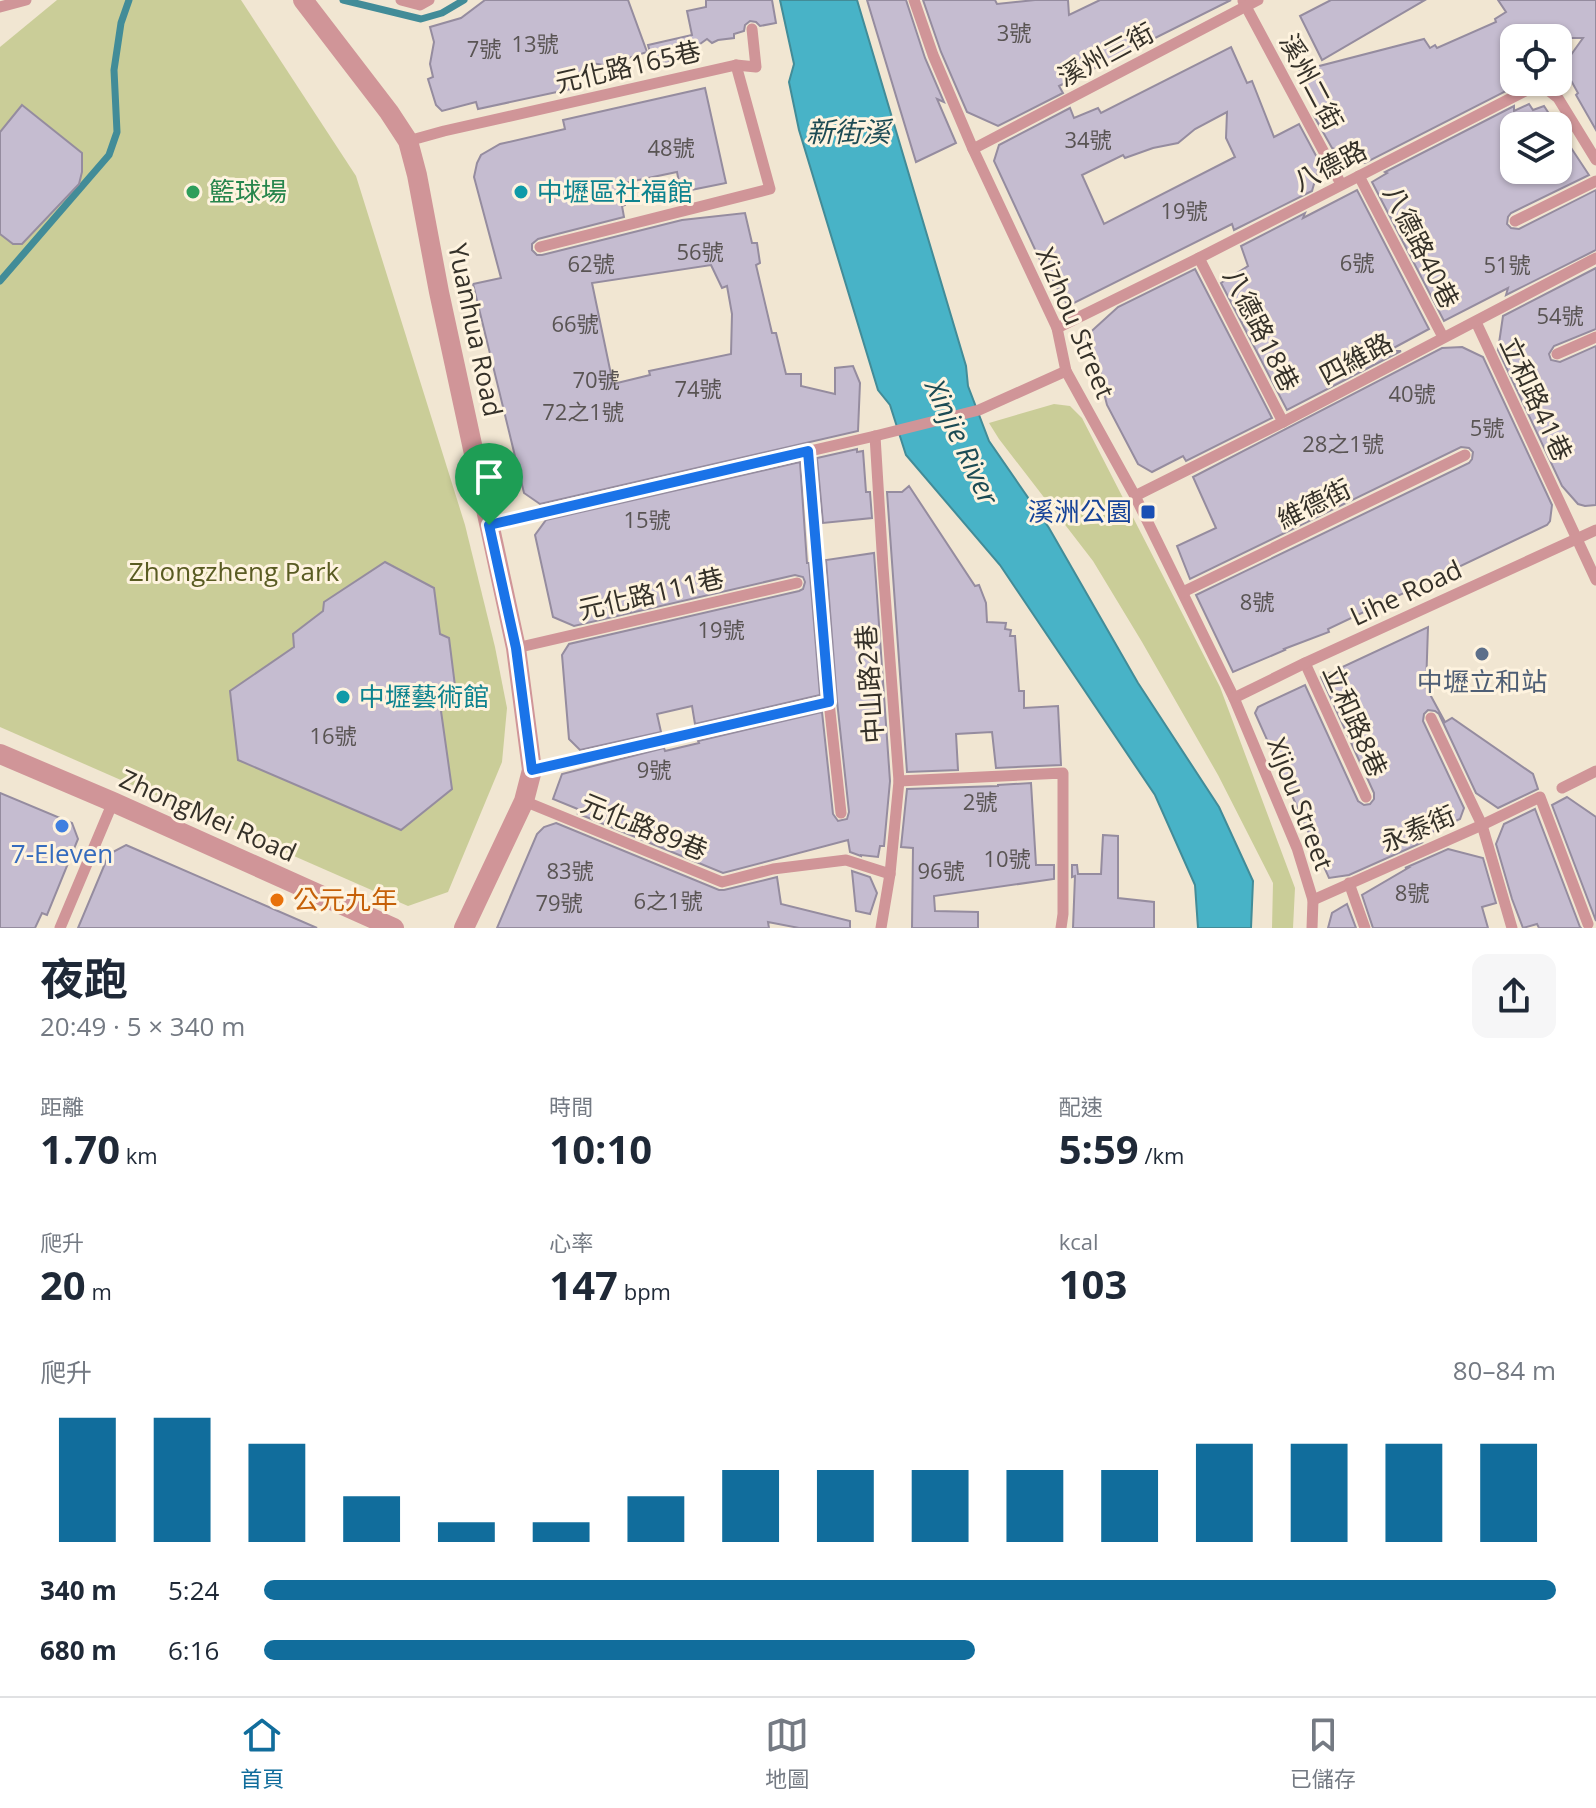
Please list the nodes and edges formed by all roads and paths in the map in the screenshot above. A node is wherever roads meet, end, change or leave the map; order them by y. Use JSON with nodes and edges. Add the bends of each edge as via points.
{"nodes":[{"id":1,"x":26,"y":0,"type":"edge"},
{"id":2,"x":303,"y":0,"type":"edge"},
{"id":3,"x":401,"y":0,"type":"edge"},
{"id":4,"x":429,"y":0,"type":"edge"},
{"id":5,"x":914,"y":0,"type":"edge"},
{"id":6,"x":1258,"y":0,"type":"edge"},
{"id":7,"x":1244,"y":3,"type":"edge"},
{"id":8,"x":0,"y":7,"type":"edge"},
{"id":9,"x":752,"y":29,"type":"dead end"},
{"id":10,"x":736,"y":65,"type":"junction"},
{"id":11,"x":408,"y":141,"type":"junction"},
{"id":12,"x":973,"y":149,"type":"junction"},
{"id":13,"x":1596,"y":160,"type":"edge"},
{"id":14,"x":1359,"y":176,"type":"junction"},
{"id":15,"x":1596,"y":181,"type":"edge"},
{"id":16,"x":1341,"y":184,"type":"junction"},
{"id":17,"x":1515,"y":221,"type":"dead end"},
{"id":18,"x":540,"y":247,"type":"dead end"},
{"id":19,"x":1199,"y":258,"type":"junction"},
{"id":20,"x":1596,"y":258,"type":"edge"},
{"id":21,"x":1476,"y":322,"type":"junction"},
{"id":22,"x":1057,"y":328,"type":"junction"},
{"id":23,"x":1443,"y":337,"type":"junction"},
{"id":24,"x":1596,"y":337,"type":"edge"},
{"id":25,"x":1557,"y":354,"type":"dead end"},
{"id":26,"x":1066,"y":371,"type":"junction"},
{"id":27,"x":1283,"y":422,"type":"junction"},
{"id":28,"x":875,"y":436,"type":"junction"},
{"id":29,"x":808,"y":451,"type":"junction"},
{"id":30,"x":1465,"y":455,"type":"dead end"},
{"id":31,"x":1135,"y":496,"type":"junction"},
{"id":32,"x":489,"y":525,"type":"junction"},
{"id":33,"x":1596,"y":530,"type":"edge"},
{"id":34,"x":1577,"y":539,"type":"junction"},
{"id":35,"x":1596,"y":580,"type":"edge"},
{"id":36,"x":797,"y":583,"type":"dead end"},
{"id":37,"x":1183,"y":592,"type":"junction"},
{"id":38,"x":516,"y":648,"type":"junction"},
{"id":39,"x":1305,"y":663,"type":"junction"},
{"id":40,"x":1234,"y":698,"type":"junction"},
{"id":41,"x":829,"y":702,"type":"junction"},
{"id":42,"x":1431,"y":718,"type":"dead end"},
{"id":43,"x":0,"y":754,"type":"edge"},
{"id":44,"x":532,"y":770,"type":"junction"},
{"id":45,"x":1596,"y":771,"type":"edge"},
{"id":46,"x":899,"y":781,"type":"junction"},
{"id":47,"x":1562,"y":788,"type":"dead end"},
{"id":48,"x":1366,"y":797,"type":"dead end"},
{"id":49,"x":524,"y":801,"type":"junction"},
{"id":50,"x":113,"y":802,"type":"junction"},
{"id":51,"x":841,"y":813,"type":"dead end"},
{"id":52,"x":1482,"y":825,"type":"junction"},
{"id":53,"x":890,"y":874,"type":"junction"},
{"id":54,"x":1349,"y":883,"type":"junction"},
{"id":55,"x":1313,"y":900,"type":"junction"},
{"id":56,"x":1588,"y":924,"type":"dead end"},
{"id":57,"x":60,"y":928,"type":"edge"},
{"id":58,"x":394,"y":928,"type":"edge"},
{"id":59,"x":464,"y":928,"type":"edge"},
{"id":60,"x":881,"y":928,"type":"edge"},
{"id":61,"x":1061,"y":928,"type":"edge"},
{"id":62,"x":1312,"y":928,"type":"edge"},
{"id":63,"x":1365,"y":928,"type":"edge"},
{"id":64,"x":1512,"y":928,"type":"edge"}],
"edges":[{"from":1,"to":8,"type":"lane"},
{"from":2,"to":11,"type":"street","name":"Yuanhua Road"},
{"from":3,"to":4,"type":"lane","via":[[420,5]]},
{"from":5,"to":12,"type":"lane","name":"Xizhou Street"},
{"from":6,"to":7,"type":"lane","name":"溪州三街"},
{"from":7,"to":12,"type":"lane","name":"溪州三街"},
{"from":7,"to":16,"type":"lane","name":"溪州二街"},
{"from":9,"to":10,"type":"lane","via":[[756,67]]},
{"from":10,"to":11,"type":"lane","name":"元化路165巷"},
{"from":10,"to":18,"type":"lane","name":"元化路165巷","via":[[770,189]]},
{"from":11,"to":32,"type":"street","name":"Yuanhua Road"},
{"from":12,"to":22,"type":"lane","name":"Xizhou Street"},
{"from":13,"to":14,"type":"lane","name":"八德路","via":[[1558,98],[1544,87],[1527,90]]},
{"from":14,"to":16,"type":"lane","name":"八德路"},
{"from":14,"to":23,"type":"lane","name":"八德路40巷"},
{"from":15,"to":17,"type":"lane"},
{"from":16,"to":19,"type":"lane","name":"八德路"},
{"from":19,"to":22,"type":"lane","name":"八德路"},
{"from":19,"to":27,"type":"lane","name":"八德路18巷"},
{"from":20,"to":21,"type":"lane","name":"四維路"},
{"from":21,"to":23,"type":"lane","name":"四維路"},
{"from":21,"to":34,"type":"lane","name":"立和路41巷"},
{"from":22,"to":26,"type":"lane","name":"Xizhou Street"},
{"from":23,"to":27,"type":"lane","name":"四維路"},
{"from":24,"to":25,"type":"lane"},
{"from":26,"to":28,"type":"lane","via":[[979,410]]},
{"from":26,"to":31,"type":"lane","name":"Xizhou Street"},
{"from":27,"to":31,"type":"lane","name":"四維路"},
{"from":28,"to":29,"type":"lane"},
{"from":28,"to":46,"type":"lane","name":"中山路2巷"},
{"from":29,"to":32,"type":"lane"},
{"from":29,"to":41,"type":"lane"},
{"from":30,"to":37,"type":"lane","name":"維德街"},
{"from":31,"to":37,"type":"lane","name":"Xizhou Street"},
{"from":32,"to":38,"type":"street","name":"Yuanhua Road"},
{"from":33,"to":34,"type":"lane","name":"Lihe Road"},
{"from":34,"to":35,"type":"lane","name":"立和路41巷"},
{"from":34,"to":39,"type":"lane","name":"Lihe Road"},
{"from":36,"to":38,"type":"lane","name":"元化路111巷"},
{"from":37,"to":40,"type":"lane","name":"Xizhou Street"},
{"from":38,"to":44,"type":"street","name":"Yuanhua Road"},
{"from":39,"to":40,"type":"lane","name":"Lihe Road"},
{"from":39,"to":48,"type":"lane","name":"立和路8巷"},
{"from":40,"to":55,"type":"lane","name":"Xijou Street","via":[[1297,848]]},
{"from":41,"to":44,"type":"lane"},
{"from":41,"to":51,"type":"lane"},
{"from":42,"to":52,"type":"lane"},
{"from":43,"to":50,"type":"street","name":"ZhongMei Road"},
{"from":44,"to":49,"type":"street","name":"Yuanhua Road"},
{"from":45,"to":47,"type":"lane"},
{"from":46,"to":53,"type":"lane","name":"中山路2巷"},
{"from":46,"to":61,"type":"lane","via":[[1063,773]]},
{"from":49,"to":53,"type":"lane","name":"元化路89巷","via":[[722,882],[846,860]]},
{"from":49,"to":59,"type":"street","name":"Yuanhua Road"},
{"from":50,"to":57,"type":"lane"},
{"from":50,"to":58,"type":"street","name":"ZhongMei Road"},
{"from":52,"to":54,"type":"lane","name":"永泰街"},
{"from":52,"to":56,"type":"lane","name":"永泰街","via":[[1540,797]]},
{"from":52,"to":64,"type":"lane"},
{"from":53,"to":60,"type":"lane","name":"中山路2巷"},
{"from":54,"to":55,"type":"lane","name":"永泰街"},
{"from":54,"to":63,"type":"lane"},
{"from":55,"to":62,"type":"lane","name":"Xijou Street"}]}
